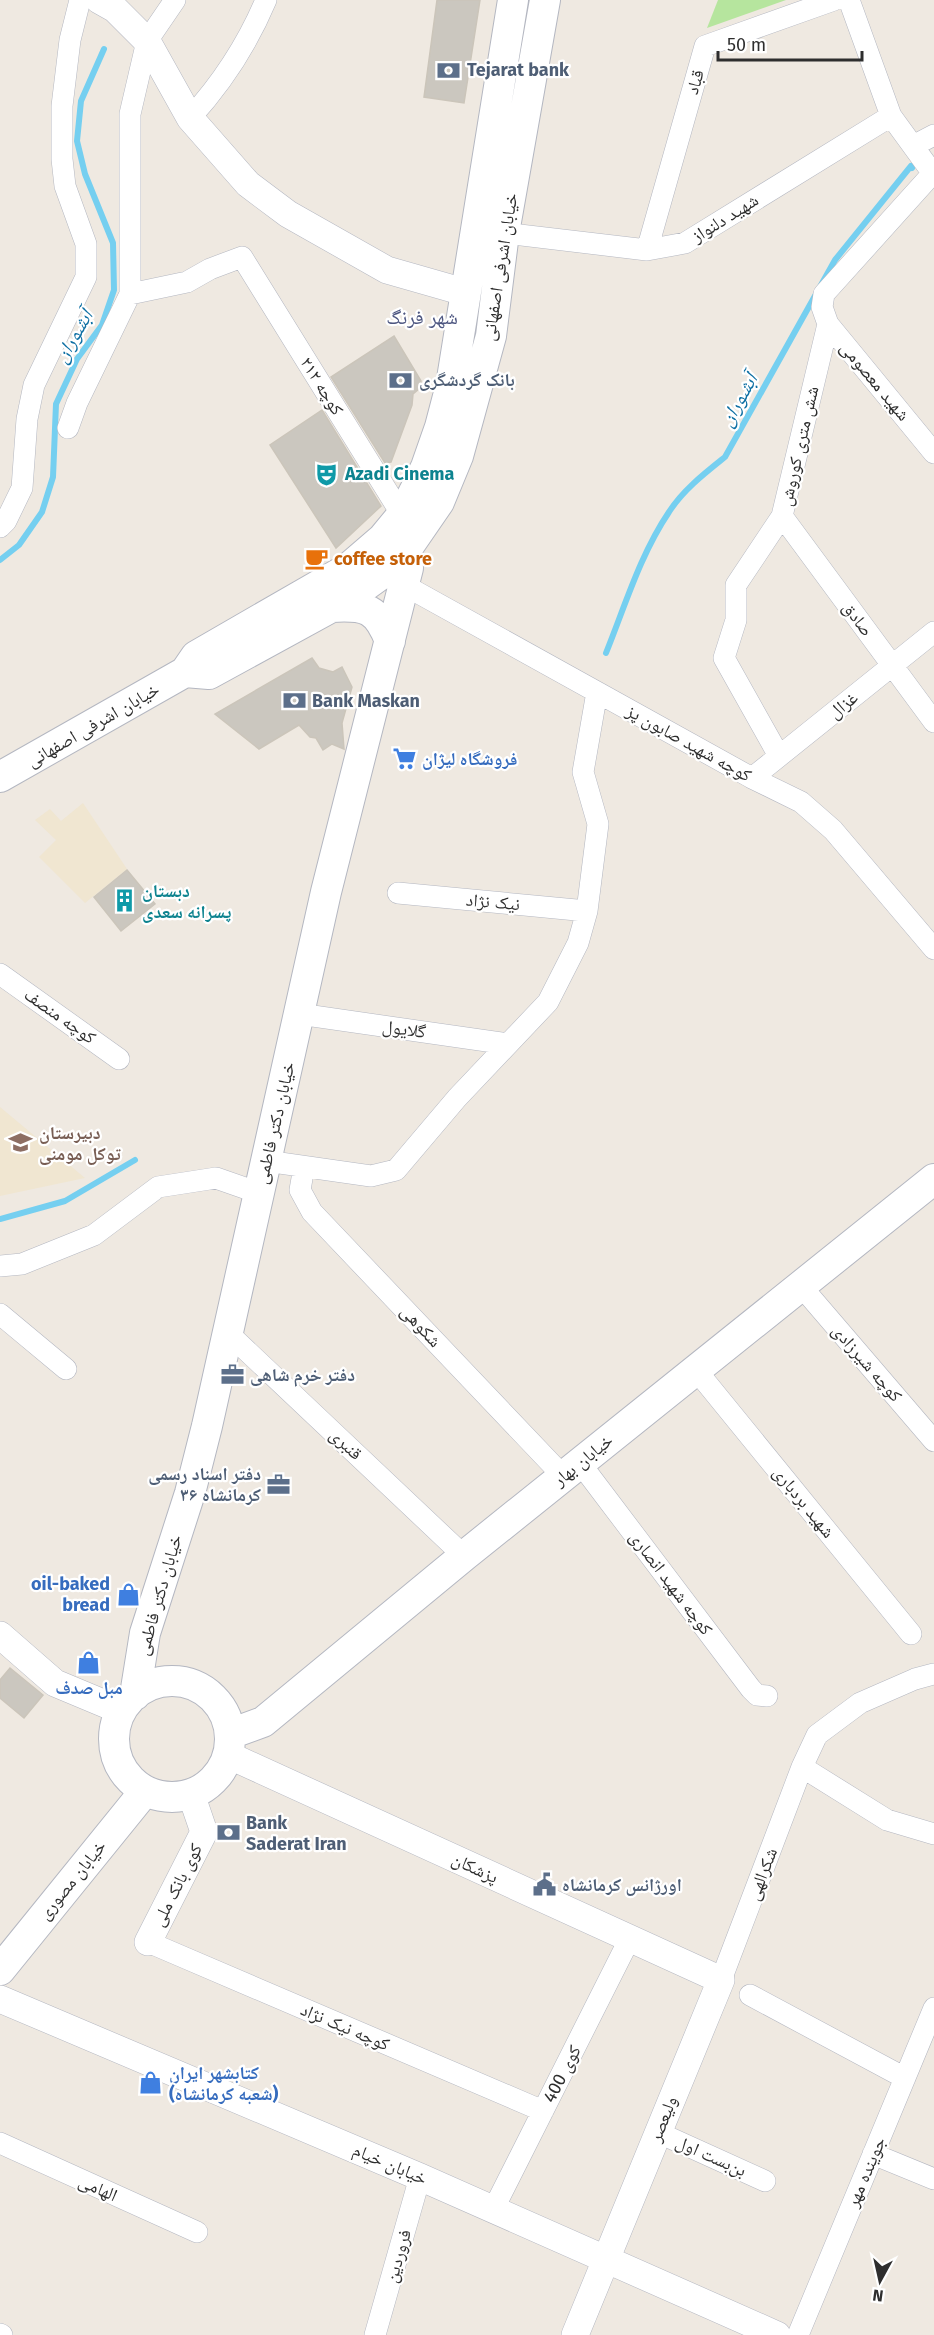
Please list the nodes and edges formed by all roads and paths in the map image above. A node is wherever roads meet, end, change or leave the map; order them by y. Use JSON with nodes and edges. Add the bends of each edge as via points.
{"nodes":[{"id":1,"x":80,"y":0,"type":"edge"},
{"id":2,"x":99,"y":0,"type":"edge"},
{"id":3,"x":175,"y":0,"type":"edge"},
{"id":4,"x":266,"y":0,"type":"edge"},
{"id":5,"x":513,"y":0,"type":"edge"},
{"id":6,"x":545,"y":0,"type":"edge"},
{"id":7,"x":834,"y":0,"type":"edge"},
{"id":8,"x":849,"y":0,"type":"edge"},
{"id":9,"x":147,"y":41,"type":"junction"},
{"id":10,"x":891,"y":116,"type":"junction"},
{"id":11,"x":190,"y":118,"type":"junction"},
{"id":12,"x":934,"y":135,"type":"edge"},
{"id":13,"x":913,"y":146,"type":"junction"},
{"id":14,"x":934,"y":174,"type":"edge"},
{"id":15,"x":504,"y":233,"type":"junction"},
{"id":16,"x":647,"y":250,"type":"junction"},
{"id":17,"x":464,"y":292,"type":"junction"},
{"id":18,"x":130,"y":294,"type":"junction"},
{"id":19,"x":825,"y":315,"type":"junction"},
{"id":20,"x":68,"y":428,"type":"dead end"},
{"id":21,"x":934,"y":453,"type":"edge"},
{"id":22,"x":402,"y":515,"type":"junction"},
{"id":23,"x":782,"y":516,"type":"junction"},
{"id":24,"x":0,"y":527,"type":"edge"},
{"id":25,"x":406,"y":550,"type":"junction"},
{"id":26,"x":404,"y":585,"type":"junction"},
{"id":27,"x":332,"y":607,"type":"junction"},
{"id":28,"x":934,"y":632,"type":"edge"},
{"id":29,"x":390,"y":641,"type":"junction"},
{"id":30,"x":892,"y":665,"type":"junction"},
{"id":31,"x":185,"y":672,"type":"junction"},
{"id":32,"x":597,"y":692,"type":"junction"},
{"id":33,"x":934,"y":722,"type":"edge"},
{"id":34,"x":779,"y":756,"type":"junction"},
{"id":35,"x":0,"y":777,"type":"edge"},
{"id":36,"x":752,"y":778,"type":"junction"},
{"id":37,"x":398,"y":893,"type":"dead end"},
{"id":38,"x":587,"y":911,"type":"junction"},
{"id":39,"x":934,"y":949,"type":"edge"},
{"id":40,"x":0,"y":974,"type":"edge"},
{"id":41,"x":299,"y":1014,"type":"junction"},
{"id":42,"x":508,"y":1044,"type":"junction"},
{"id":43,"x":120,"y":1059,"type":"dead end"},
{"id":44,"x":266,"y":1161,"type":"junction"},
{"id":45,"x":304,"y":1167,"type":"junction"},
{"id":46,"x":931,"y":1188,"type":"edge"},
{"id":47,"x":259,"y":1193,"type":"junction"},
{"id":48,"x":0,"y":1266,"type":"edge"},
{"id":49,"x":801,"y":1286,"type":"junction"},
{"id":50,"x":0,"y":1314,"type":"edge"},
{"id":51,"x":228,"y":1333,"type":"junction"},
{"id":52,"x":66,"y":1370,"type":"dead end"},
{"id":53,"x":696,"y":1370,"type":"junction"},
{"id":54,"x":934,"y":1441,"type":"edge"},
{"id":55,"x":571,"y":1469,"type":"junction"},
{"id":56,"x":464,"y":1556,"type":"junction"},
{"id":57,"x":911,"y":1634,"type":"dead end"},
{"id":58,"x":0,"y":1635,"type":"edge"},
{"id":59,"x":934,"y":1674,"type":"edge"},
{"id":60,"x":767,"y":1696,"type":"dead end"},
{"id":61,"x":128,"y":1703,"type":"junction"},
{"id":62,"x":229,"y":1745,"type":"junction"},
{"id":63,"x":802,"y":1767,"type":"junction"},
{"id":64,"x":145,"y":1791,"type":"junction"},
{"id":65,"x":191,"y":1794,"type":"junction"},
{"id":66,"x":934,"y":1834,"type":"edge"},
{"id":67,"x":630,"y":1938,"type":"junction"},
{"id":68,"x":148,"y":1942,"type":"joint"},
{"id":69,"x":0,"y":1970,"type":"edge"},
{"id":70,"x":721,"y":1980,"type":"junction"},
{"id":71,"x":750,"y":1995,"type":"dead end"},
{"id":72,"x":0,"y":1999,"type":"edge"},
{"id":73,"x":934,"y":2008,"type":"edge"},
{"id":74,"x":905,"y":2078,"type":"junction"},
{"id":75,"x":543,"y":2112,"type":"junction"},
{"id":76,"x":657,"y":2132,"type":"junction"},
{"id":77,"x":0,"y":2143,"type":"edge"},
{"id":78,"x":873,"y":2154,"type":"junction"},
{"id":79,"x":420,"y":2177,"type":"junction"},
{"id":80,"x":934,"y":2179,"type":"edge"},
{"id":81,"x":765,"y":2181,"type":"dead end"},
{"id":82,"x":493,"y":2210,"type":"junction"},
{"id":83,"x":197,"y":2232,"type":"dead end"},
{"id":84,"x":606,"y":2260,"type":"junction"},
{"id":85,"x":375,"y":2335,"type":"edge"},
{"id":86,"x":574,"y":2335,"type":"edge"},
{"id":87,"x":777,"y":2335,"type":"edge"},
{"id":88,"x":798,"y":2335,"type":"edge"}],
"edges":[{"from":1,"to":24,"type":"street","via":[[70,40],[62,106],[62,159],[65,186],[86,244],[86,277],[34,386],[27,419],[22,488]]},
{"from":2,"to":9,"type":"street"},
{"from":3,"to":9,"type":"street"},
{"from":4,"to":11,"type":"street","via":[[235,63]]},
{"from":5,"to":17,"type":"main road","name":"خیابان اشرفی اصفهانی"},
{"from":6,"to":15,"type":"main road","name":"خیابان اشرفی اصفهانی"},
{"from":7,"to":16,"type":"street","name":"قباد","via":[[705,46]]},
{"from":8,"to":10,"type":"street"},
{"from":9,"to":11,"type":"street"},
{"from":9,"to":18,"type":"street","via":[[130,114]]},
{"from":10,"to":13,"type":"street"},
{"from":10,"to":16,"type":"street","name":"شهید دلنواز","via":[[685,243]]},
{"from":11,"to":17,"type":"street","via":[[248,184],[288,214],[387,270]]},
{"from":12,"to":13,"type":"street"},
{"from":13,"to":14,"type":"street"},
{"from":14,"to":19,"type":"street","name":"شش متری کوروش","via":[[824,294]]},
{"from":15,"to":16,"type":"street","name":"شهید دلنواز"},
{"from":15,"to":25,"type":"main road","name":"خیابان اشرفی اصفهانی","via":[[491,336],[458,456],[439,502]]},
{"from":17,"to":22,"type":"main road","name":"خیابان اشرفی اصفهانی","via":[[451,385],[440,427],[426,467]]},
{"from":18,"to":20,"type":"street"},
{"from":18,"to":22,"type":"street","name":"کوچه ۲۱۲","via":[[187,282],[242,257]]},
{"from":19,"to":21,"type":"street","name":"شهید معصومی"},
{"from":19,"to":23,"type":"street","name":"شش متری کوروش"},
{"from":22,"to":31,"type":"main road","name":"خیابان اشرفی اصفهانی","via":[[383,538],[347,569],[196,656]]},
{"from":23,"to":30,"type":"street","name":"صادق"},
{"from":23,"to":34,"type":"street","name":"شش متری کوروش","via":[[736,585],[736,620],[724,657]]},
{"from":25,"to":26,"type":"main road","name":"خیابان دکتر فاطمی","via":[[408,568]]},
{"from":25,"to":27,"type":"main road","name":"خیابان اشرفی اصفهانی","via":[[387,570]]},
{"from":26,"to":29,"type":"main road","name":"خیابان دکتر فاطمی"},
{"from":26,"to":32,"type":"street","name":"کوچه شهید صابون پز"},
{"from":27,"to":29,"type":"main road","via":[[356,606],[372,611],[382,621]]},
{"from":27,"to":31,"type":"main road","name":"خیابان اشرفی اصفهانی","via":[[209,674]]},
{"from":28,"to":30,"type":"street","name":"غزال"},
{"from":29,"to":41,"type":"main road","name":"خیابان دکتر فاطمی"},
{"from":30,"to":33,"type":"street","name":"صادق"},
{"from":30,"to":34,"type":"street","name":"غزال"},
{"from":31,"to":35,"type":"main road","name":"خیابان اشرفی اصفهانی"},
{"from":32,"to":36,"type":"street","name":"کوچه شهید صابون پز"},
{"from":32,"to":38,"type":"street","via":[[583,772],[598,824]]},
{"from":34,"to":36,"type":"street","name":"غزال"},
{"from":36,"to":39,"type":"street","name":"کوچه شهید صابون پز","via":[[801,802],[833,830]]},
{"from":37,"to":38,"type":"street","name":"نیک نژاد"},
{"from":38,"to":42,"type":"street","via":[[578,943],[548,1002]]},
{"from":40,"to":43,"type":"street","name":"کوچه منصف"},
{"from":41,"to":42,"type":"street","name":"گلایول"},
{"from":41,"to":44,"type":"main road","name":"خیابان دکتر فاطمی"},
{"from":42,"to":45,"type":"street","via":[[396,1170],[371,1176]]},
{"from":44,"to":45,"type":"street"},
{"from":44,"to":47,"type":"main road","name":"خیابان دکتر فاطمی"},
{"from":45,"to":55,"type":"street","name":"شکوهی","via":[[300,1190],[312,1212]]},
{"from":46,"to":49,"type":"main road","name":"خیابان بهار"},
{"from":47,"to":48,"type":"street","via":[[216,1178],[158,1187],[94,1235],[22,1264]]},
{"from":47,"to":51,"type":"main road","name":"خیابان دکتر فاطمی"},
{"from":49,"to":53,"type":"main road","name":"خیابان بهار"},
{"from":49,"to":54,"type":"street","name":"کوچه شیرزادی"},
{"from":50,"to":52,"type":"street"},
{"from":51,"to":56,"type":"street","name":"قنبری"},
{"from":51,"to":61,"type":"main road","name":"خیابان دکتر فاطمی","via":[[190,1493],[145,1633]]},
{"from":53,"to":55,"type":"main road","name":"خیابان بهار"},
{"from":53,"to":57,"type":"street","name":"شهید بردباری"},
{"from":55,"to":56,"type":"main road","name":"خیابان بهار"},
{"from":55,"to":60,"type":"street","name":"کوچه شهید انصاری","via":[[751,1689],[757,1695]]},
{"from":56,"to":62,"type":"main road","name":"خیابان بهار","via":[[263,1722]]},
{"from":58,"to":61,"type":"street","via":[[55,1683]]},
{"from":59,"to":63,"type":"street","name":"شکرالهی","via":[[860,1703],[817,1735]]},
{"from":61,"to":62,"type":"main road","via":[[152,1685],[192,1685],[216,1701],[228,1721]]},
{"from":61,"to":64,"type":"main road","via":[[116,1725],[116,1755],[122,1770]]},
{"from":62,"to":65,"type":"main road","via":[[221,1771],[211,1783]]},
{"from":62,"to":67,"type":"street","name":"پزشکان"},
{"from":63,"to":66,"type":"street","via":[[887,1820]]},
{"from":63,"to":70,"type":"street","name":"شکرالهی"},
{"from":64,"to":65,"type":"main road","via":[[175,1797]]},
{"from":64,"to":69,"type":"main road","name":"خیابان مصوری"},
{"from":65,"to":68,"type":"street","name":"کوی بانک ملی","via":[[204,1833]]},
{"from":67,"to":70,"type":"street","name":"پزشکان"},
{"from":67,"to":75,"type":"street","name":"کوی 400"},
{"from":68,"to":75,"type":"street","name":"کوچه نیک نژاد"},
{"from":70,"to":76,"type":"street","name":"ولیعصر"},
{"from":71,"to":74,"type":"street"},
{"from":72,"to":79,"type":"street","name":"خیابان خیام"},
{"from":73,"to":74,"type":"street","name":"جوینده مهر"},
{"from":74,"to":78,"type":"street","name":"جوینده مهر"},
{"from":75,"to":82,"type":"street","name":"کوی 400"},
{"from":76,"to":81,"type":"street","name":"بن‌بست اول"},
{"from":76,"to":84,"type":"street","name":"ولیعصر"},
{"from":77,"to":83,"type":"street","name":"الهامی"},
{"from":78,"to":80,"type":"street"},
{"from":78,"to":88,"type":"street","name":"جوینده مهر"},
{"from":79,"to":82,"type":"street","name":"خیابان خیام"},
{"from":79,"to":85,"type":"street","name":"فروردین"},
{"from":82,"to":84,"type":"street","name":"خیابان خیام"},
{"from":84,"to":86,"type":"street","name":"ولیعصر"},
{"from":84,"to":87,"type":"street","name":"خیابان خیام"}]}
